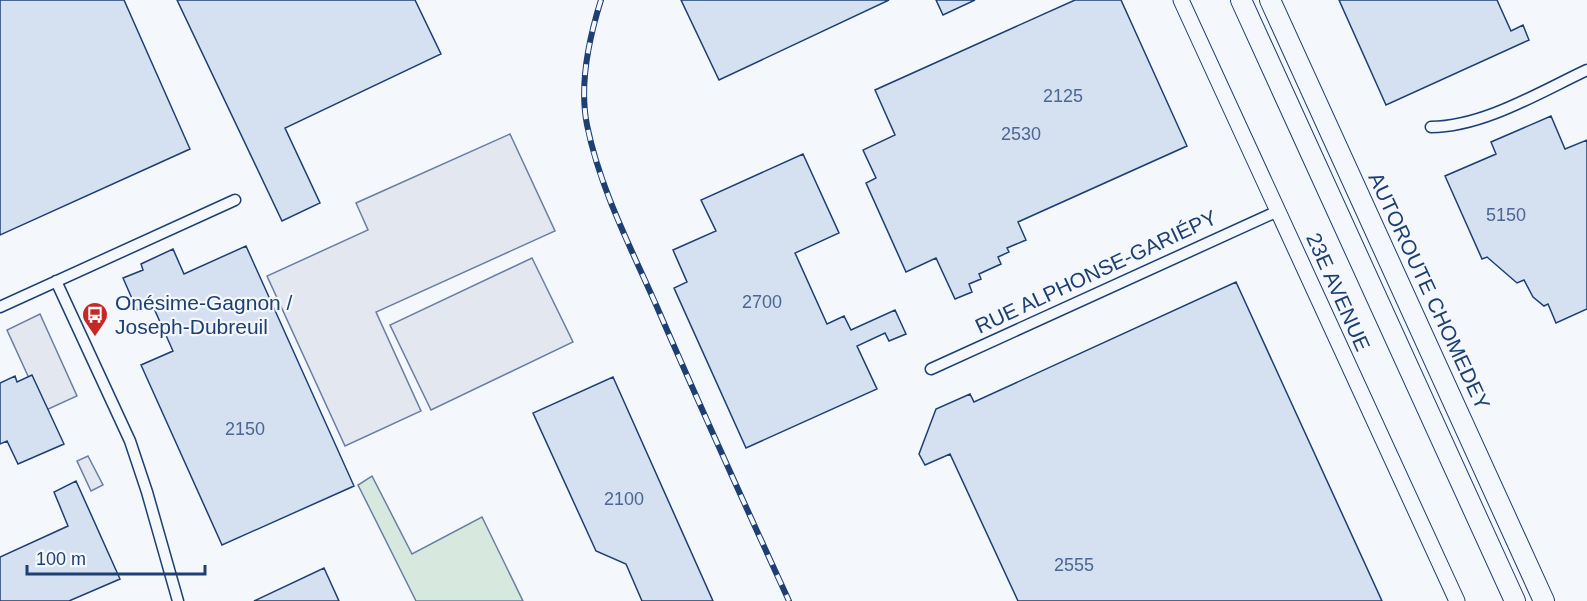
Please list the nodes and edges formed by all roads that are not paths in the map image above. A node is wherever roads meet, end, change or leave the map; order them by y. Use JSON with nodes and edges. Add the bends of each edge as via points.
{"nodes":[{"id":1,"x":1181,"y":0,"type":"edge"},
{"id":2,"x":1236,"y":0,"type":"edge"},
{"id":3,"x":1241,"y":0,"type":"edge"},
{"id":4,"x":1270,"y":0,"type":"edge"},
{"id":5,"x":1255,"y":28,"type":"junction"},
{"id":6,"x":1587,"y":70,"type":"edge"},
{"id":7,"x":1431,"y":127,"type":"dead end"},
{"id":8,"x":235,"y":200,"type":"dead end"},
{"id":9,"x":1278,"y":211,"type":"junction"},
{"id":10,"x":56,"y":281,"type":"junction"},
{"id":11,"x":0,"y":307,"type":"edge"},
{"id":12,"x":931,"y":369,"type":"dead end"},
{"id":13,"x":1501,"y":506,"type":"junction"},
{"id":14,"x":178,"y":601,"type":"edge"},
{"id":15,"x":1457,"y":601,"type":"edge"},
{"id":16,"x":1515,"y":601,"type":"edge"},
{"id":17,"x":1544,"y":601,"type":"edge"},
{"id":18,"x":1554,"y":601,"type":"edge"}],
"edges":[{"from":1,"to":9,"type":"street","name":"23E AVENUE"},
{"from":2,"to":5,"type":"highway"},
{"from":3,"to":5,"type":"highway"},
{"from":4,"to":13,"type":"highway","name":"AUTOROUTE CHOMEDEY"},
{"from":5,"to":16,"type":"highway"},
{"from":6,"to":7,"type":"street","via":[[1479,119]]},
{"from":8,"to":10,"type":"street"},
{"from":9,"to":12,"type":"street","name":"RUE ALPHONSE-GARIÉPY"},
{"from":9,"to":15,"type":"street","name":"23E AVENUE"},
{"from":10,"to":11,"type":"street"},
{"from":10,"to":14,"type":"street","via":[[130,441]]},
{"from":13,"to":17,"type":"highway","name":"AUTOROUTE CHOMEDEY"},
{"from":13,"to":18,"type":"highway"}]}
